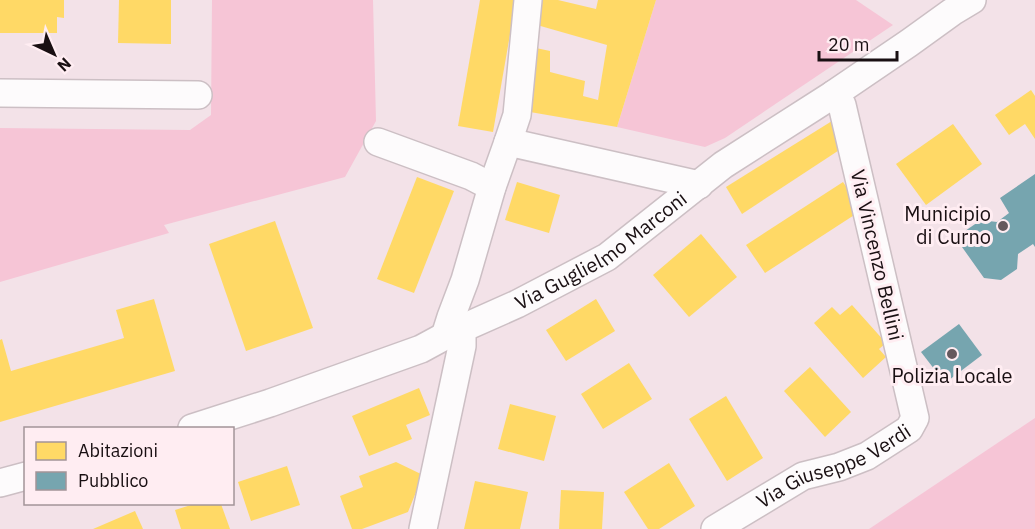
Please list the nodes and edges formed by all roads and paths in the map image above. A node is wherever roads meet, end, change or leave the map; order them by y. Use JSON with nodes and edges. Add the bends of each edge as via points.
{"nodes":[{"id":1,"x":528,"y":0,"type":"edge"},
{"id":2,"x":972,"y":0,"type":"edge"},
{"id":3,"x":0,"y":93,"type":"edge"},
{"id":4,"x":834,"y":94,"type":"junction"},
{"id":5,"x":198,"y":95,"type":"dead end"},
{"id":6,"x":378,"y":142,"type":"dead end"},
{"id":7,"x":508,"y":142,"type":"junction"},
{"id":8,"x":699,"y":185,"type":"junction"},
{"id":9,"x":492,"y":187,"type":"junction"},
{"id":10,"x":454,"y":332,"type":"junction"},
{"id":11,"x":915,"y":418,"type":"joint"},
{"id":12,"x":198,"y":427,"type":"edge"},
{"id":13,"x":24,"y":477,"type":"edge"},
{"id":14,"x":0,"y":483,"type":"edge"},
{"id":15,"x":423,"y":529,"type":"edge"},
{"id":16,"x":715,"y":529,"type":"edge"}],
"edges":[{"from":1,"to":7,"type":"street","via":[[517,115]]},
{"from":2,"to":4,"type":"street","name":"Via Guglielmo Marconi"},
{"from":3,"to":5,"type":"street"},
{"from":4,"to":8,"type":"street","name":"Via Guglielmo Marconi","via":[[723,165]]},
{"from":4,"to":11,"type":"street","name":"Via Vincenzo Bellini","via":[[842,105]]},
{"from":6,"to":9,"type":"street"},
{"from":7,"to":8,"type":"street"},
{"from":7,"to":9,"type":"street"},
{"from":8,"to":10,"type":"street","name":"Via Guglielmo Marconi","via":[[607,257]]},
{"from":9,"to":10,"type":"street","via":[[451,317]]},
{"from":10,"to":12,"type":"street","name":"Via Guglielmo Marconi","via":[[421,349]]},
{"from":10,"to":15,"type":"street","via":[[462,346]]},
{"from":11,"to":16,"type":"street","name":"Via Giuseppe Verdi","via":[[909,429],[867,456],[802,476]]},
{"from":13,"to":14,"type":"street"}]}
